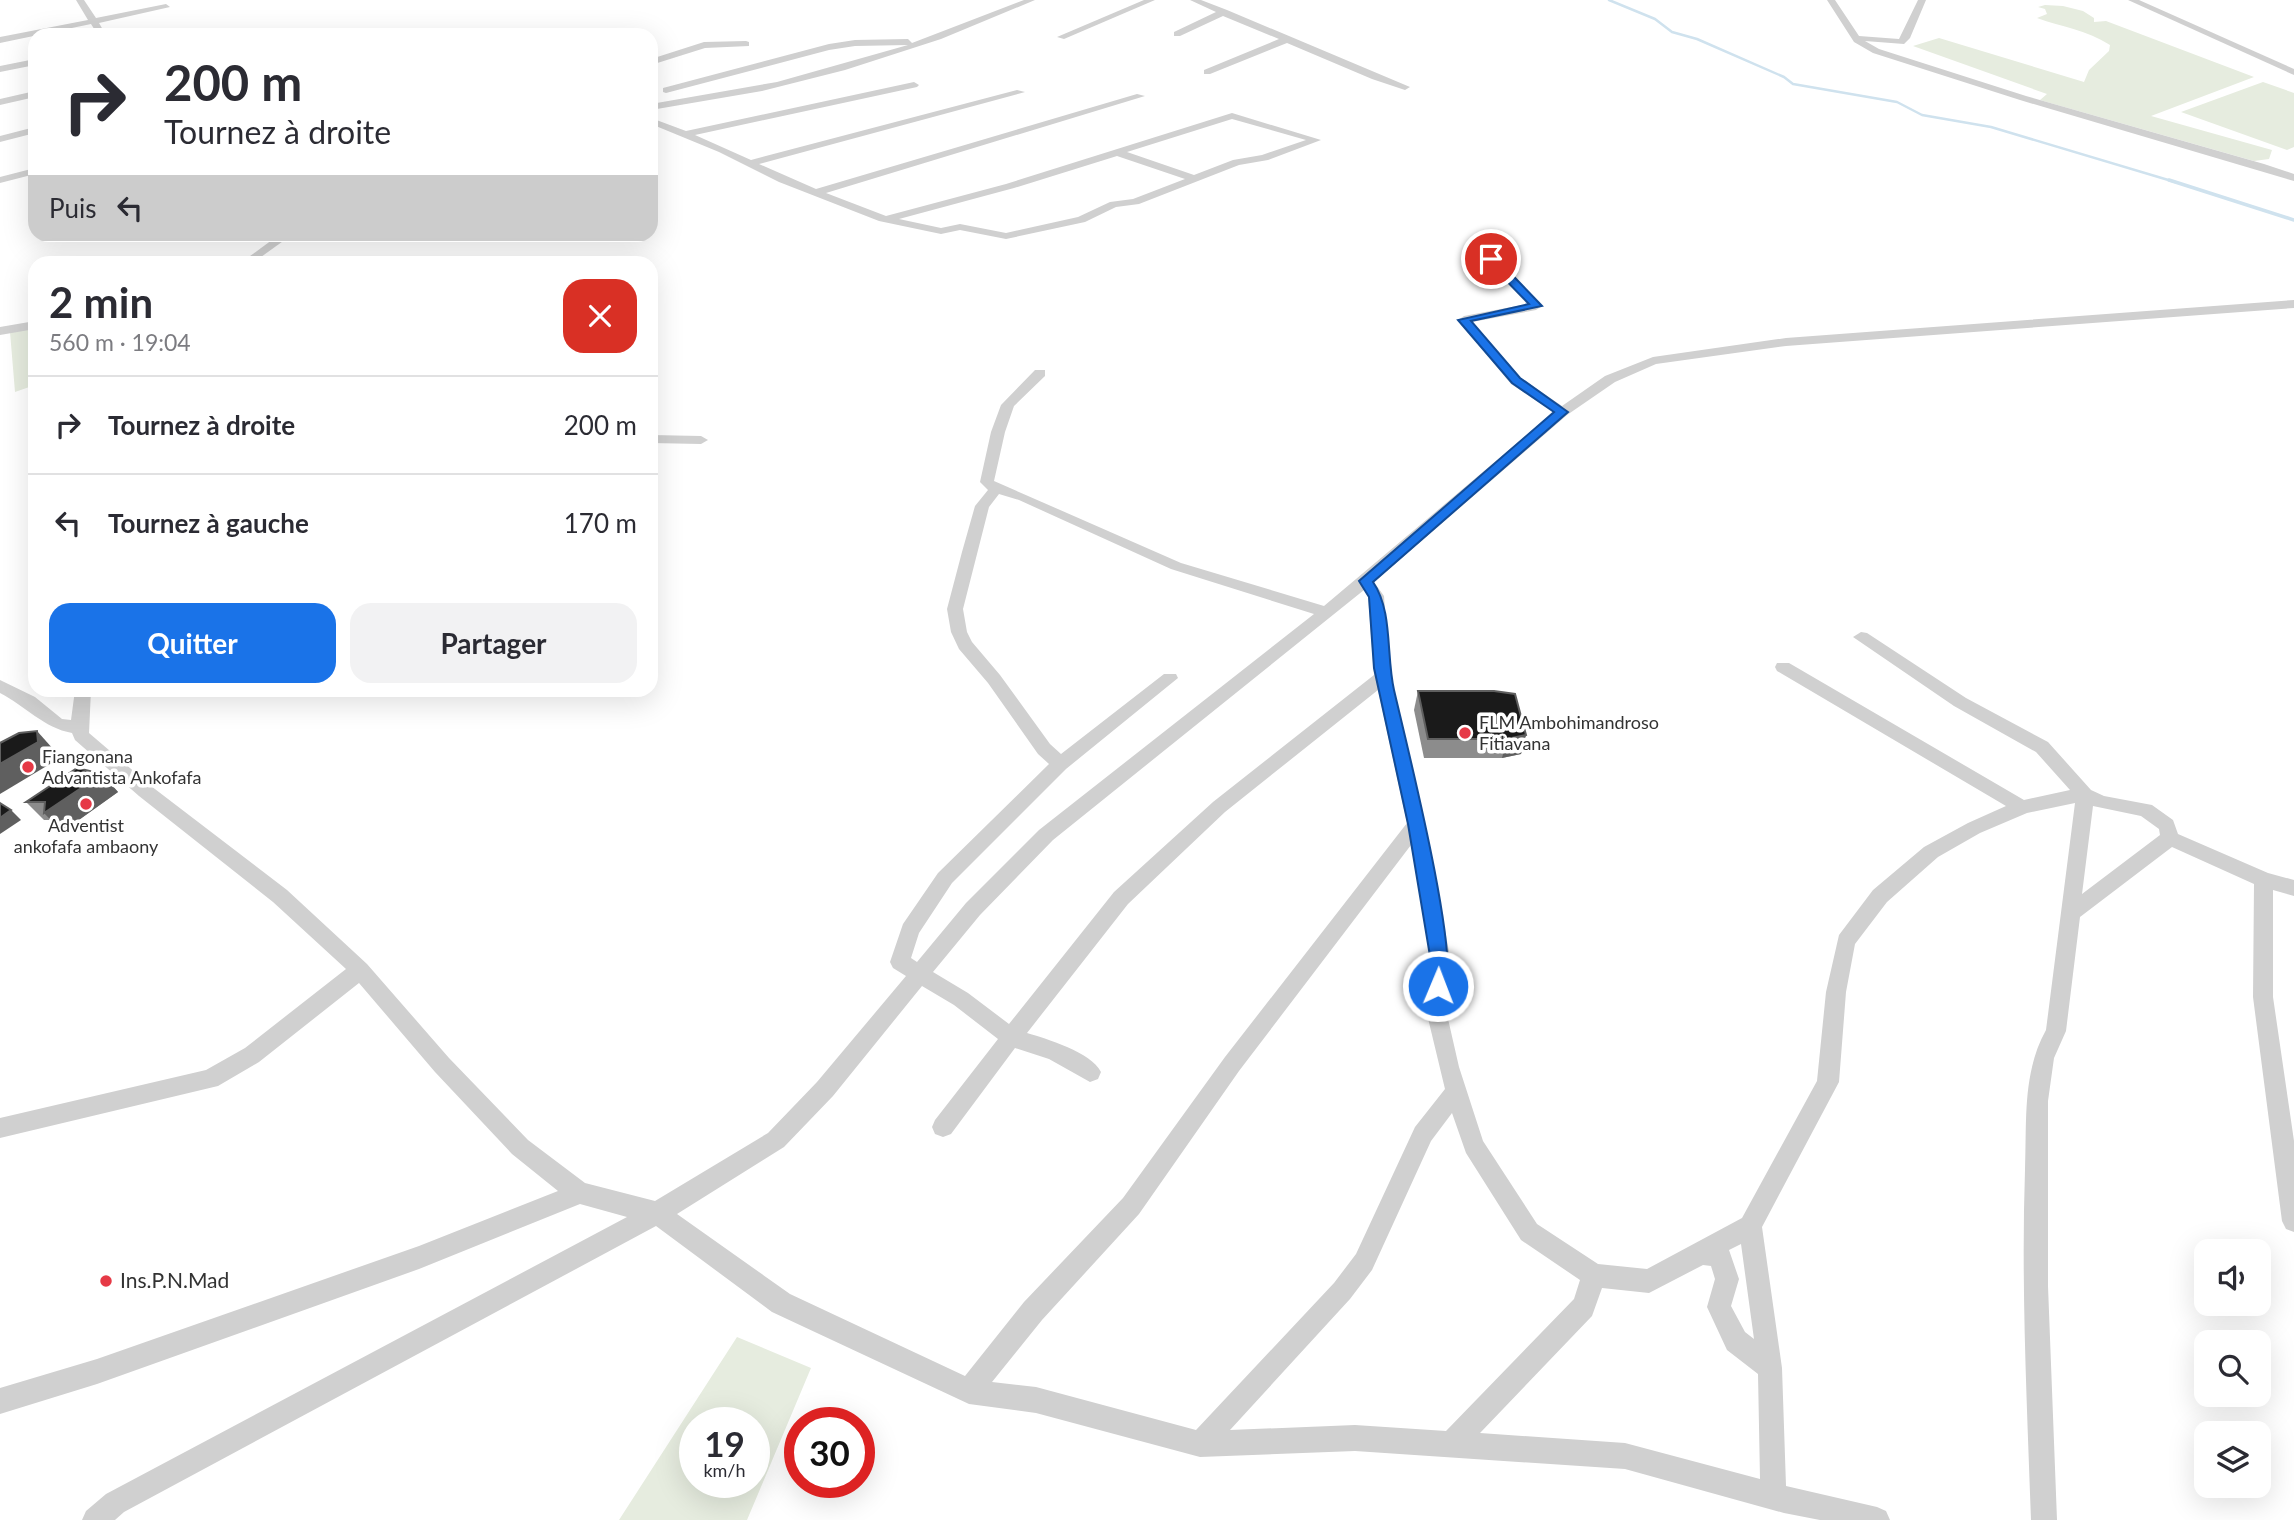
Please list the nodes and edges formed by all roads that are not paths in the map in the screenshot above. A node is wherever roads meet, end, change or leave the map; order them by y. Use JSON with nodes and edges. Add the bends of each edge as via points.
{"nodes":[{"id":1,"x":80,"y":0,"type":"edge"},
{"id":2,"x":1031,"y":0,"type":"edge"},
{"id":3,"x":1151,"y":0,"type":"edge"},
{"id":4,"x":1194,"y":0,"type":"edge"},
{"id":5,"x":1831,"y":0,"type":"edge"},
{"id":6,"x":1922,"y":0,"type":"edge"},
{"id":7,"x":2132,"y":0,"type":"edge"},
{"id":8,"x":166,"y":7,"type":"dead end"},
{"id":9,"x":1224,"y":12,"type":"junction"},
{"id":10,"x":91,"y":22,"type":"junction"},
{"id":11,"x":61,"y":28,"type":"edge"},
{"id":12,"x":96,"y":28,"type":"edge"},
{"id":13,"x":28,"y":34,"type":"edge"},
{"id":14,"x":1177,"y":34,"type":"dead end"},
{"id":15,"x":1061,"y":37,"type":"dead end"},
{"id":16,"x":1855,"y":37,"type":"junction"},
{"id":17,"x":1288,"y":39,"type":"junction"},
{"id":18,"x":0,"y":40,"type":"edge"},
{"id":19,"x":920,"y":43,"type":"junction"},
{"id":20,"x":746,"y":44,"type":"dead end"},
{"id":21,"x":658,"y":60,"type":"edge"},
{"id":22,"x":28,"y":63,"type":"edge"},
{"id":23,"x":0,"y":69,"type":"edge"},
{"id":24,"x":1207,"y":72,"type":"dead end"},
{"id":25,"x":2294,"y":72,"type":"edge"},
{"id":26,"x":914,"y":85,"type":"dead end"},
{"id":27,"x":1405,"y":86,"type":"dead end"},
{"id":28,"x":1020,"y":92,"type":"dead end"},
{"id":29,"x":28,"y":96,"type":"edge"},
{"id":30,"x":1140,"y":96,"type":"dead end"},
{"id":31,"x":0,"y":102,"type":"edge"},
{"id":32,"x":675,"y":103,"type":"junction"},
{"id":33,"x":658,"y":106,"type":"edge"},
{"id":34,"x":658,"y":124,"type":"edge"},
{"id":35,"x":28,"y":132,"type":"edge"},
{"id":36,"x":687,"y":134,"type":"junction"},
{"id":37,"x":0,"y":139,"type":"edge"},
{"id":38,"x":1115,"y":152,"type":"junction"},
{"id":39,"x":751,"y":163,"type":"junction"},
{"id":40,"x":28,"y":174,"type":"edge"},
{"id":41,"x":2294,"y":178,"type":"edge"},
{"id":42,"x":1196,"y":179,"type":"junction"},
{"id":43,"x":0,"y":180,"type":"edge"},
{"id":44,"x":818,"y":192,"type":"junction"},
{"id":45,"x":883,"y":219,"type":"junction"},
{"id":46,"x":276,"y":242,"type":"edge"},
{"id":47,"x":256,"y":256,"type":"edge"},
{"id":48,"x":1491,"y":259,"type":"dead end"},
{"id":49,"x":2294,"y":304,"type":"edge"},
{"id":50,"x":28,"y":326,"type":"edge"},
{"id":51,"x":0,"y":331,"type":"edge"},
{"id":52,"x":1040,"y":373,"type":"dead end"},
{"id":53,"x":1562,"y":412,"type":"junction"},
{"id":54,"x":658,"y":439,"type":"edge"},
{"id":55,"x":701,"y":440,"type":"dead end"},
{"id":56,"x":996,"y":489,"type":"junction"},
{"id":57,"x":1366,"y":581,"type":"junction"},
{"id":58,"x":1325,"y":611,"type":"junction"},
{"id":59,"x":1861,"y":637,"type":"dead end"},
{"id":60,"x":1783,"y":667,"type":"dead end"},
{"id":61,"x":1383,"y":677,"type":"junction"},
{"id":62,"x":1170,"y":678,"type":"dead end"},
{"id":63,"x":0,"y":686,"type":"edge"},
{"id":64,"x":82,"y":697,"type":"edge"},
{"id":65,"x":79,"y":728,"type":"junction"},
{"id":66,"x":1060,"y":764,"type":"junction"},
{"id":67,"x":2085,"y":795,"type":"junction"},
{"id":68,"x":2022,"y":807,"type":"junction"},
{"id":69,"x":1416,"y":824,"type":"junction"},
{"id":70,"x":2170,"y":838,"type":"junction"},
{"id":71,"x":2264,"y":880,"type":"junction"},
{"id":72,"x":2294,"y":888,"type":"edge"},
{"id":73,"x":2071,"y":913,"type":"junction"},
{"id":74,"x":360,"y":970,"type":"junction"},
{"id":75,"x":918,"y":974,"type":"junction"},
{"id":76,"x":1013,"y":1038,"type":"junction"},
{"id":77,"x":1090,"y":1072,"type":"dead end"},
{"id":78,"x":1455,"y":1091,"type":"junction"},
{"id":79,"x":943,"y":1127,"type":"dead end"},
{"id":80,"x":0,"y":1128,"type":"edge"},
{"id":81,"x":579,"y":1194,"type":"junction"},
{"id":82,"x":657,"y":1213,"type":"junction"},
{"id":83,"x":2294,"y":1220,"type":"edge"},
{"id":84,"x":1750,"y":1226,"type":"junction"},
{"id":85,"x":1703,"y":1253,"type":"junction"},
{"id":86,"x":1594,"y":1275,"type":"junction"},
{"id":87,"x":1770,"y":1368,"type":"junction"},
{"id":88,"x":969,"y":1391,"type":"junction"},
{"id":89,"x":0,"y":1401,"type":"edge"},
{"id":90,"x":1200,"y":1444,"type":"junction"},
{"id":91,"x":1453,"y":1444,"type":"junction"},
{"id":92,"x":1773,"y":1496,"type":"junction"},
{"id":93,"x":95,"y":1520,"type":"edge"},
{"id":94,"x":1839,"y":1520,"type":"edge"},
{"id":95,"x":1877,"y":1520,"type":"edge"},
{"id":96,"x":2044,"y":1520,"type":"edge"}],
"edges":[{"from":1,"to":10,"type":"street"},
{"from":2,"to":19,"type":"street"},
{"from":3,"to":15,"type":"street"},
{"from":4,"to":9,"type":"street"},
{"from":5,"to":16,"type":"street"},
{"from":6,"to":16,"type":"street","via":[[1901,42]]},
{"from":7,"to":25,"type":"street"},
{"from":8,"to":10,"type":"street"},
{"from":9,"to":14,"type":"street"},
{"from":9,"to":17,"type":"street"},
{"from":10,"to":11,"type":"street"},
{"from":10,"to":12,"type":"street"},
{"from":13,"to":18,"type":"street"},
{"from":16,"to":41,"type":"street","via":[[1913,65]]},
{"from":17,"to":24,"type":"street"},
{"from":17,"to":27,"type":"street"},
{"from":19,"to":32,"type":"street","via":[[776,85]]},
{"from":19,"to":32,"type":"street","via":[[855,43],[662,91]]},
{"from":20,"to":21,"type":"street","via":[[704,45]]},
{"from":22,"to":23,"type":"street"},
{"from":26,"to":36,"type":"street"},
{"from":28,"to":39,"type":"street"},
{"from":29,"to":31,"type":"street"},
{"from":30,"to":44,"type":"street"},
{"from":32,"to":33,"type":"street"},
{"from":34,"to":36,"type":"street"},
{"from":35,"to":37,"type":"street"},
{"from":36,"to":39,"type":"street"},
{"from":38,"to":42,"type":"street"},
{"from":38,"to":42,"type":"street","via":[[1232,116],[1316,140]]},
{"from":38,"to":45,"type":"street","via":[[1010,186]]},
{"from":39,"to":44,"type":"street"},
{"from":40,"to":43,"type":"street"},
{"from":42,"to":45,"type":"street","via":[[1135,202],[1114,204],[1081,220],[1006,236],[960,227],[941,231]]},
{"from":44,"to":45,"type":"street"},
{"from":46,"to":47,"type":"street"},
{"from":48,"to":53,"type":"street","via":[[1536,306],[1464,320],[1516,381]]},
{"from":49,"to":53,"type":"street","via":[[1786,342],[1695,354],[1653,362],[1610,379]]},
{"from":50,"to":51,"type":"street"},
{"from":52,"to":56,"type":"street","via":[[1004,414],[987,482]]},
{"from":53,"to":57,"type":"street"},
{"from":54,"to":55,"type":"street"},
{"from":56,"to":58,"type":"street","via":[[1024,497],[1176,566]]},
{"from":56,"to":66,"type":"street","via":[[982,506],[969,552],[955,609],[959,632],[1044,749]]},
{"from":57,"to":58,"type":"street"},
{"from":57,"to":61,"type":"street","via":[[1376,596]]},
{"from":58,"to":75,"type":"street","via":[[1046,835],[973,909]]},
{"from":59,"to":67,"type":"street","via":[[1960,702],[2042,747]]},
{"from":60,"to":68,"type":"street"},
{"from":61,"to":69,"type":"street"},
{"from":61,"to":76,"type":"street","via":[[1228,799],[1121,898]]},
{"from":62,"to":66,"type":"street"},
{"from":63,"to":65,"type":"street","via":[[29,701],[57,724]]},
{"from":64,"to":65,"type":"street"},
{"from":65,"to":74,"type":"street","via":[[81,736],[280,896]]},
{"from":66,"to":75,"type":"street","via":[[946,878],[910,930],[900,962]]},
{"from":67,"to":68,"type":"street"},
{"from":67,"to":70,"type":"street","via":[[2146,810],[2166,825]]},
{"from":67,"to":73,"type":"street"},
{"from":68,"to":84,"type":"street","via":[[1931,852],[1881,896],[1846,941],[1828,1082]]},
{"from":69,"to":78,"type":"street","via":[[1440,962],[1436,1010]]},
{"from":69,"to":88,"type":"street","via":[[1231,1064],[1131,1206],[1033,1311]]},
{"from":70,"to":71,"type":"street"},
{"from":70,"to":73,"type":"street"},
{"from":71,"to":72,"type":"street"},
{"from":71,"to":83,"type":"street","via":[[2263,996]]},
{"from":73,"to":96,"type":"street","via":[[2056,1031],[2046,1046],[2038,1080],[2034,1207]]},
{"from":74,"to":80,"type":"street","via":[[252,1055],[211,1079]]},
{"from":74,"to":81,"type":"street","via":[[520,1147]]},
{"from":75,"to":76,"type":"street"},
{"from":75,"to":82,"type":"street","via":[[825,1090],[776,1140]]},
{"from":76,"to":77,"type":"street","via":[[1055,1051]]},
{"from":76,"to":79,"type":"street"},
{"from":78,"to":86,"type":"street","via":[[1474,1146],[1529,1232]]},
{"from":78,"to":90,"type":"street","via":[[1423,1134],[1364,1262]]},
{"from":81,"to":82,"type":"street"},
{"from":81,"to":89,"type":"street","via":[[457,1244],[78,1380]]},
{"from":82,"to":88,"type":"street","via":[[781,1303]]},
{"from":82,"to":93,"type":"street","via":[[128,1496]]},
{"from":84,"to":85,"type":"street"},
{"from":84,"to":87,"type":"street"},
{"from":85,"to":86,"type":"street","via":[[1649,1281]]},
{"from":85,"to":87,"type":"street","via":[[1719,1255],[1727,1279],[1719,1307],[1736,1341]]},
{"from":86,"to":91,"type":"street","via":[[1583,1307]]},
{"from":87,"to":92,"type":"street"},
{"from":88,"to":90,"type":"street","via":[[1036,1400]]},
{"from":90,"to":91,"type":"street","via":[[1355,1438]]},
{"from":91,"to":92,"type":"street","via":[[1625,1456]]},
{"from":92,"to":94,"type":"street"},
{"from":92,"to":95,"type":"street"}]}
